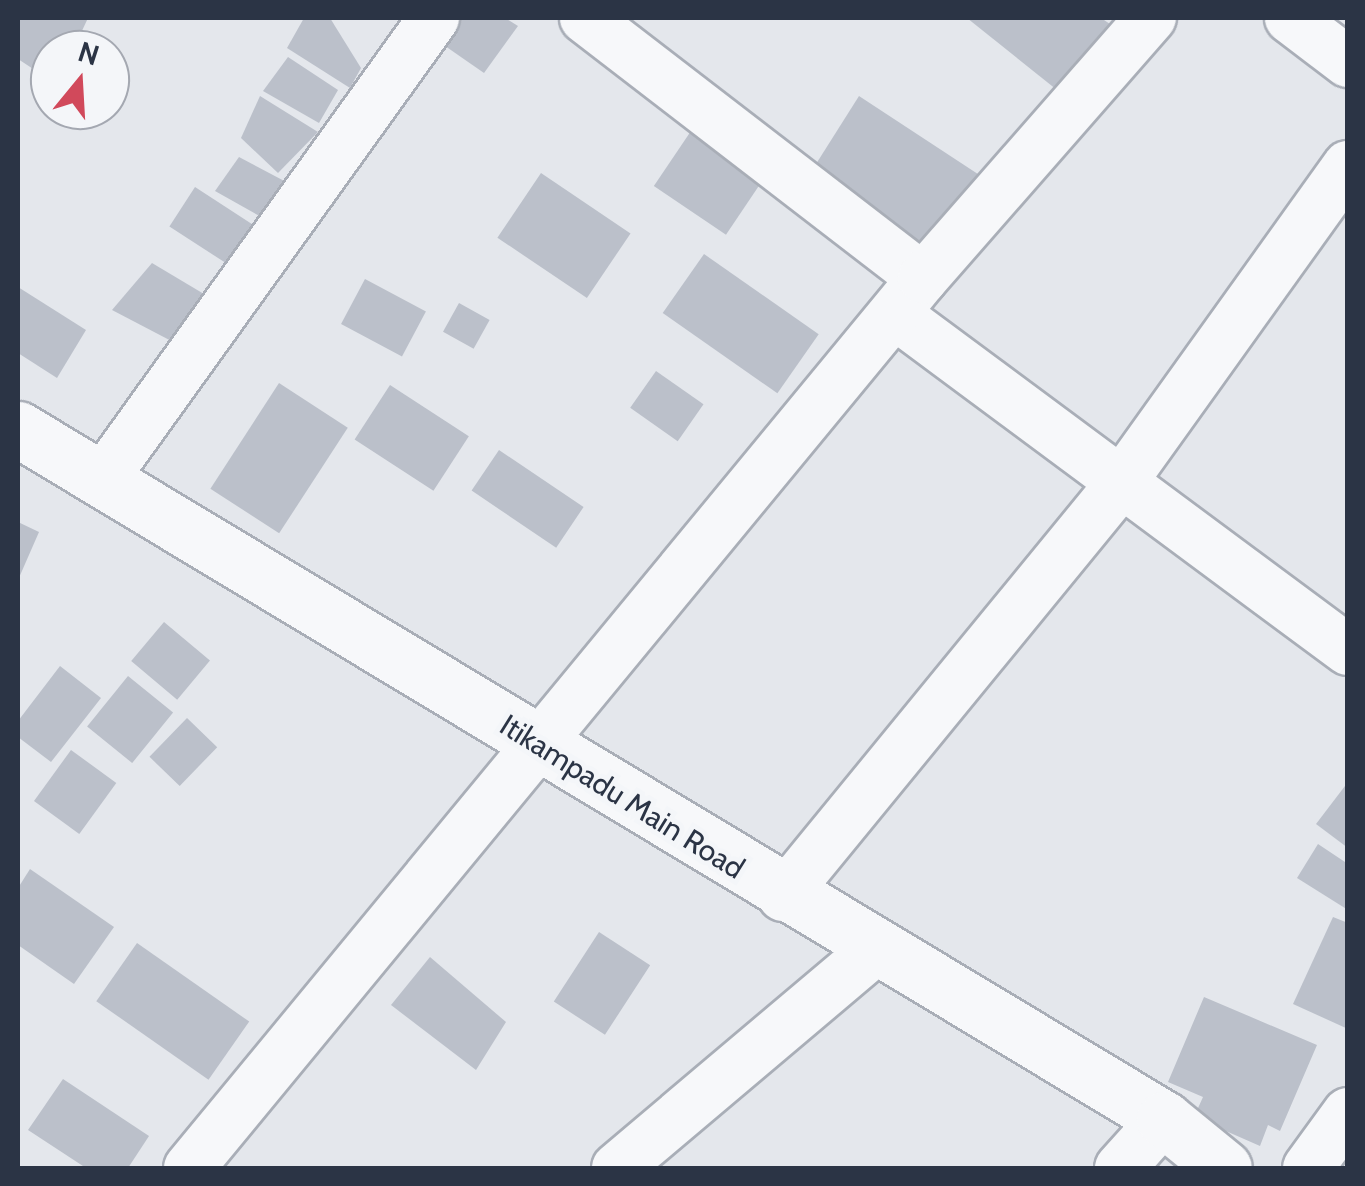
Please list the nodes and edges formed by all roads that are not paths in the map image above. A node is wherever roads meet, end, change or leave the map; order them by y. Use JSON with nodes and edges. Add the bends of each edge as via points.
{"nodes":[{"id":1,"x":434,"y":18,"type":"edge"},
{"id":2,"x":585,"y":18,"type":"edge"},
{"id":3,"x":1290,"y":18,"type":"edge"},
{"id":4,"x":1144,"y":20,"type":"edge"},
{"id":5,"x":1348,"y":62,"type":"edge"},
{"id":6,"x":1348,"y":166,"type":"edge"},
{"id":7,"x":909,"y":296,"type":"junction"},
{"id":8,"x":18,"y":428,"type":"edge"},
{"id":9,"x":105,"y":476,"type":"junction"},
{"id":10,"x":1118,"y":486,"type":"junction"},
{"id":11,"x":1348,"y":650,"type":"edge"},
{"id":12,"x":542,"y":748,"type":"junction"},
{"id":13,"x":782,"y":896,"type":"junction"},
{"id":14,"x":872,"y":952,"type":"junction"},
{"id":15,"x":1348,"y":1112,"type":"edge"},
{"id":16,"x":1164,"y":1119,"type":"junction"},
{"id":17,"x":189,"y":1168,"type":"edge"},
{"id":18,"x":618,"y":1168,"type":"edge"},
{"id":19,"x":1120,"y":1168,"type":"edge"},
{"id":20,"x":1224,"y":1168,"type":"edge"},
{"id":21,"x":1308,"y":1168,"type":"edge"}],
"edges":[{"from":1,"to":9,"type":"street"},
{"from":2,"to":7,"type":"street"},
{"from":3,"to":5,"type":"street"},
{"from":4,"to":7,"type":"street"},
{"from":6,"to":10,"type":"street"},
{"from":7,"to":10,"type":"street"},
{"from":7,"to":12,"type":"street"},
{"from":8,"to":9,"type":"street","name":"Itikampadu Main Road"},
{"from":9,"to":12,"type":"street","name":"Itikampadu Main Road"},
{"from":10,"to":11,"type":"street"},
{"from":10,"to":13,"type":"street"},
{"from":12,"to":13,"type":"street","name":"Itikampadu Main Road"},
{"from":12,"to":17,"type":"street"},
{"from":13,"to":14,"type":"street","name":"Itikampadu Main Road"},
{"from":14,"to":16,"type":"street","name":"Itikampadu Main Road"},
{"from":14,"to":18,"type":"street"},
{"from":15,"to":21,"type":"street"},
{"from":16,"to":19,"type":"street"},
{"from":16,"to":20,"type":"street","name":"Itikampadu Main Road"}]}
